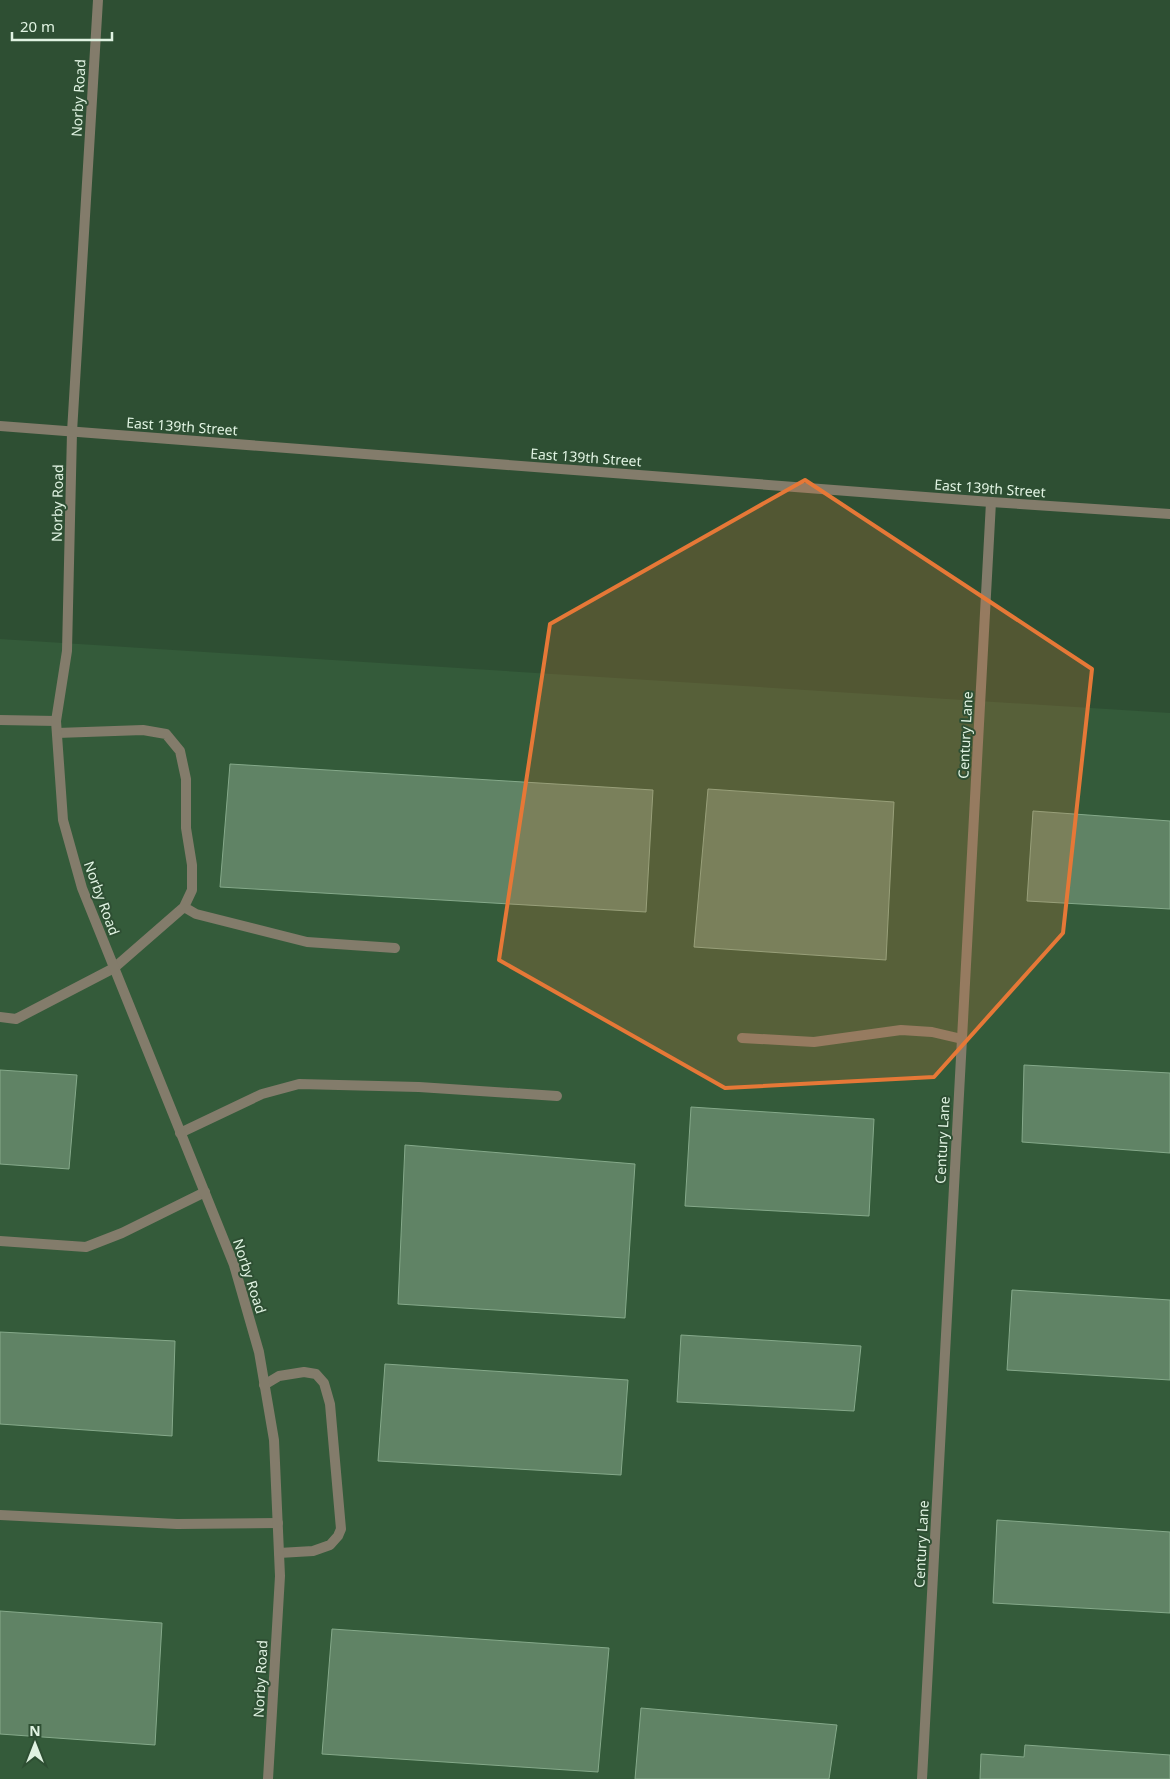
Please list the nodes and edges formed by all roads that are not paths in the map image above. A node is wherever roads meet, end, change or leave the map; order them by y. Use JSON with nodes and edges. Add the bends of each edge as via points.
{"nodes":[{"id":1,"x":98,"y":0,"type":"edge"},
{"id":2,"x":0,"y":426,"type":"edge"},
{"id":3,"x":72,"y":432,"type":"junction"},
{"id":4,"x":991,"y":502,"type":"junction"},
{"id":5,"x":1170,"y":514,"type":"edge"},
{"id":6,"x":0,"y":720,"type":"edge"},
{"id":7,"x":56,"y":721,"type":"junction"},
{"id":8,"x":57,"y":733,"type":"junction"},
{"id":9,"x":184,"y":907,"type":"junction"},
{"id":10,"x":394,"y":948,"type":"dead end"},
{"id":11,"x":114,"y":968,"type":"junction"},
{"id":12,"x":0,"y":1017,"type":"edge"},
{"id":13,"x":742,"y":1038,"type":"dead end"},
{"id":14,"x":962,"y":1039,"type":"junction"},
{"id":15,"x":557,"y":1096,"type":"dead end"},
{"id":16,"x":180,"y":1133,"type":"junction"},
{"id":17,"x":205,"y":1192,"type":"junction"},
{"id":18,"x":0,"y":1241,"type":"edge"},
{"id":19,"x":264,"y":1384,"type":"junction"},
{"id":20,"x":0,"y":1514,"type":"edge"},
{"id":21,"x":278,"y":1523,"type":"junction"},
{"id":22,"x":279,"y":1553,"type":"junction"},
{"id":23,"x":268,"y":1779,"type":"edge"},
{"id":24,"x":922,"y":1779,"type":"edge"}],
"edges":[{"from":1,"to":3,"type":"street","name":"Norby Road"},
{"from":2,"to":3,"type":"street","name":"East 139th Street"},
{"from":3,"to":4,"type":"street","name":"East 139th Street"},
{"from":3,"to":7,"type":"street","name":"Norby Road","via":[[66,651]]},
{"from":4,"to":5,"type":"street","name":"East 139th Street"},
{"from":4,"to":14,"type":"street","name":"Century Lane"},
{"from":6,"to":7,"type":"street"},
{"from":7,"to":8,"type":"street","name":"Norby Road"},
{"from":8,"to":9,"type":"street","via":[[143,730],[166,734],[180,751],[186,779],[186,828],[192,865],[192,890]]},
{"from":8,"to":11,"type":"street","name":"Norby Road","via":[[63,820],[82,888]]},
{"from":9,"to":10,"type":"street","via":[[196,914],[307,942]]},
{"from":9,"to":11,"type":"street"},
{"from":11,"to":12,"type":"street","via":[[16,1019]]},
{"from":11,"to":16,"type":"street","name":"Norby Road"},
{"from":13,"to":14,"type":"street","via":[[814,1042],[901,1030],[932,1032]]},
{"from":14,"to":24,"type":"street","name":"Century Lane"},
{"from":15,"to":16,"type":"street","via":[[419,1087],[299,1084],[262,1094]]},
{"from":16,"to":17,"type":"street","name":"Norby Road"},
{"from":17,"to":18,"type":"street","via":[[86,1247]]},
{"from":17,"to":19,"type":"street","name":"Norby Road","via":[[234,1265],[259,1352]]},
{"from":19,"to":21,"type":"street","name":"Norby Road","via":[[274,1440]]},
{"from":19,"to":22,"type":"street","via":[[279,1376],[304,1372],[316,1374],[324,1383],[330,1404],[341,1529],[330,1545],[312,1551]]},
{"from":20,"to":21,"type":"street","via":[[177,1524]]},
{"from":21,"to":22,"type":"street","name":"Norby Road"},
{"from":22,"to":23,"type":"street","name":"Norby Road"}]}
